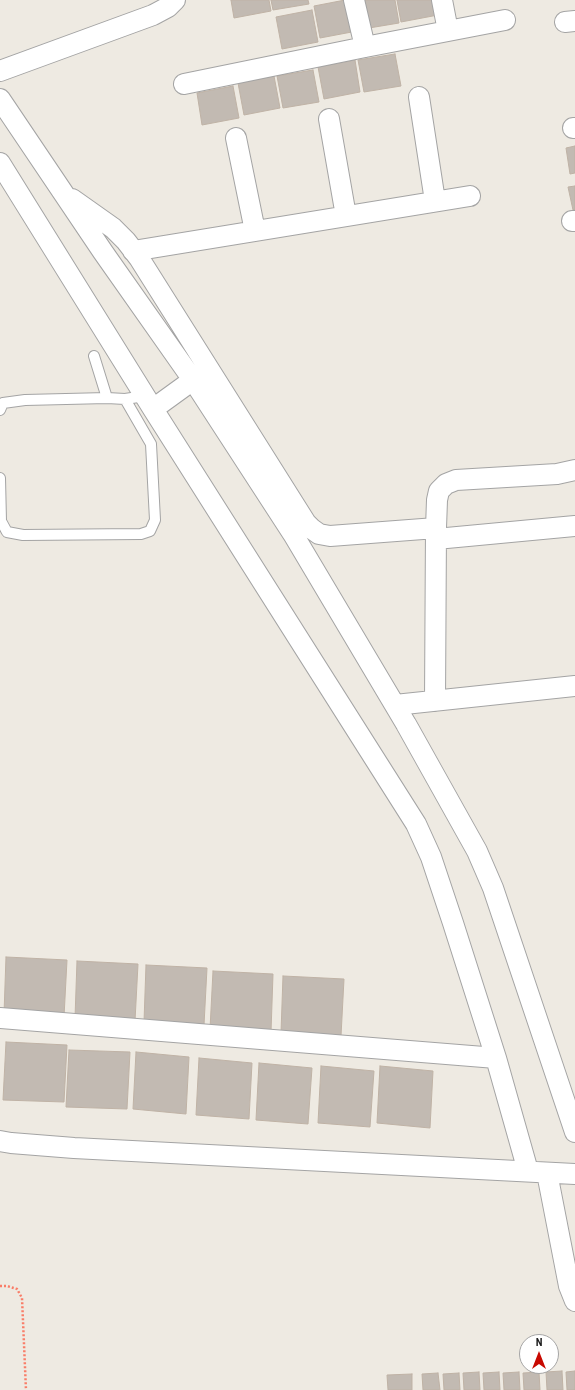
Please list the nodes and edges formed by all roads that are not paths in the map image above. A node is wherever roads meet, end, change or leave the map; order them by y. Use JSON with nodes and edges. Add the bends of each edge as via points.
{"nodes":[{"id":1,"x":175,"y":0,"type":"edge"},
{"id":2,"x":354,"y":0,"type":"edge"},
{"id":3,"x":442,"y":0,"type":"edge"},
{"id":4,"x":505,"y":20,"type":"dead end"},
{"id":5,"x":448,"y":31,"type":"junction"},
{"id":6,"x":365,"y":47,"type":"junction"},
{"id":7,"x":0,"y":71,"type":"edge"},
{"id":8,"x":184,"y":84,"type":"dead end"},
{"id":9,"x":419,"y":97,"type":"dead end"},
{"id":10,"x":0,"y":99,"type":"edge"},
{"id":11,"x":329,"y":118,"type":"dead end"},
{"id":12,"x":236,"y":138,"type":"dead end"},
{"id":13,"x":0,"y":163,"type":"edge"},
{"id":14,"x":63,"y":193,"type":"junction"},
{"id":15,"x":470,"y":196,"type":"dead end"},
{"id":16,"x":435,"y":202,"type":"junction"},
{"id":17,"x":346,"y":216,"type":"junction"},
{"id":18,"x":255,"y":231,"type":"junction"},
{"id":19,"x":133,"y":251,"type":"junction"},
{"id":20,"x":94,"y":356,"type":"dead end"},
{"id":21,"x":188,"y":384,"type":"junction"},
{"id":22,"x":106,"y":398,"type":"junction"},
{"id":23,"x":125,"y":399,"type":"junction"},
{"id":24,"x":153,"y":403,"type":"junction"},
{"id":25,"x":0,"y":410,"type":"edge"},
{"id":26,"x":575,"y":470,"type":"edge"},
{"id":27,"x":0,"y":478,"type":"edge"},
{"id":28,"x":575,"y":526,"type":"edge"},
{"id":29,"x":436,"y":534,"type":"junction"},
{"id":30,"x":575,"y":686,"type":"edge"},
{"id":31,"x":435,"y":701,"type":"junction"},
{"id":32,"x":395,"y":705,"type":"junction"},
{"id":33,"x":0,"y":1018,"type":"edge"},
{"id":34,"x":496,"y":1058,"type":"junction"},
{"id":35,"x":575,"y":1132,"type":"edge"},
{"id":36,"x":0,"y":1141,"type":"edge"},
{"id":37,"x":528,"y":1171,"type":"junction"},
{"id":38,"x":547,"y":1173,"type":"junction"},
{"id":39,"x":575,"y":1174,"type":"edge"},
{"id":40,"x":575,"y":1301,"type":"edge"}],
"edges":[{"from":1,"to":7,"type":"street","via":[[153,15]]},
{"from":2,"to":6,"type":"street"},
{"from":3,"to":5,"type":"street"},
{"from":4,"to":5,"type":"street"},
{"from":5,"to":6,"type":"street"},
{"from":6,"to":8,"type":"street"},
{"from":9,"to":16,"type":"street"},
{"from":10,"to":14,"type":"street"},
{"from":11,"to":17,"type":"street"},
{"from":12,"to":18,"type":"street"},
{"from":13,"to":24,"type":"street"},
{"from":14,"to":19,"type":"street","via":[[113,228]]},
{"from":14,"to":21,"type":"street"},
{"from":15,"to":16,"type":"street"},
{"from":16,"to":17,"type":"street"},
{"from":17,"to":18,"type":"street"},
{"from":18,"to":19,"type":"street"},
{"from":19,"to":29,"type":"street","via":[[312,530],[330,536]]},
{"from":20,"to":22,"type":"lane"},
{"from":21,"to":24,"type":"street"},
{"from":21,"to":32,"type":"street","via":[[293,534]]},
{"from":22,"to":23,"type":"lane"},
{"from":22,"to":25,"type":"lane","via":[[25,400],[3,403]]},
{"from":23,"to":24,"type":"lane"},
{"from":23,"to":27,"type":"lane","via":[[152,444],[155,520],[150,531],[141,534],[23,535],[7,532],[1,521]]},
{"from":24,"to":34,"type":"street","via":[[416,824],[433,864]]},
{"from":26,"to":29,"type":"street","via":[[557,474],[456,480],[446,484],[438,496]]},
{"from":28,"to":29,"type":"street"},
{"from":29,"to":31,"type":"street"},
{"from":30,"to":31,"type":"street"},
{"from":31,"to":32,"type":"street"},
{"from":32,"to":35,"type":"street","via":[[477,851],[493,888]]},
{"from":33,"to":34,"type":"street"},
{"from":34,"to":37,"type":"street"},
{"from":36,"to":37,"type":"street","via":[[74,1148]]},
{"from":37,"to":38,"type":"street"},
{"from":38,"to":39,"type":"street"},
{"from":38,"to":40,"type":"street"}]}
